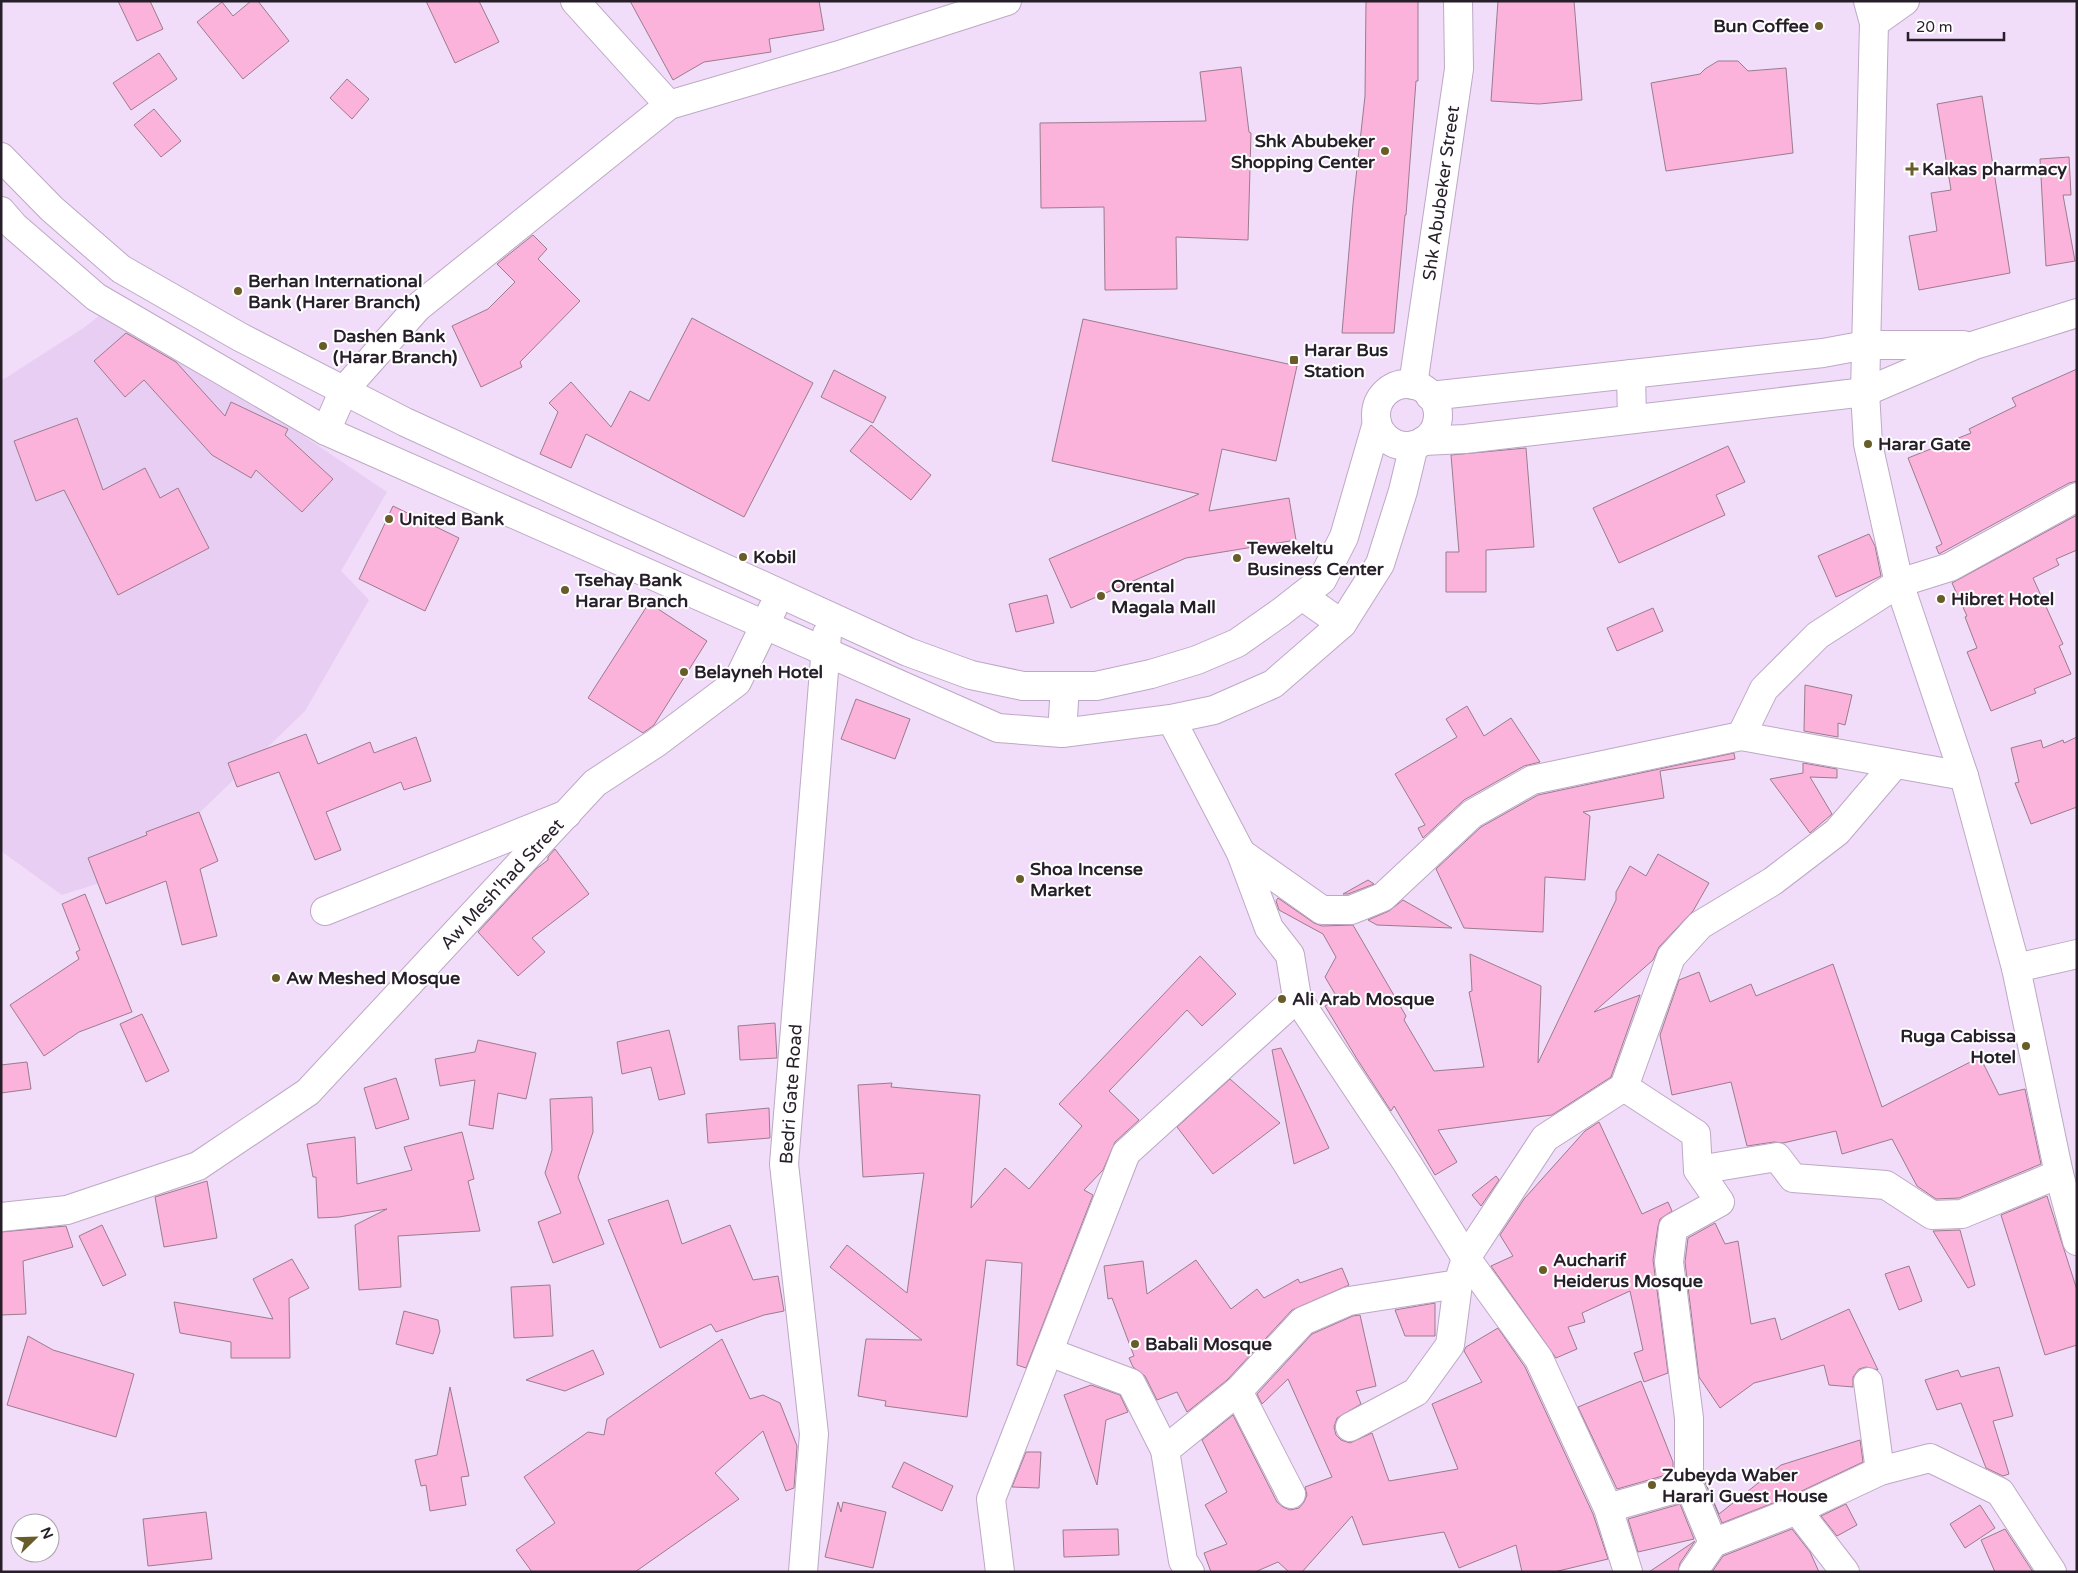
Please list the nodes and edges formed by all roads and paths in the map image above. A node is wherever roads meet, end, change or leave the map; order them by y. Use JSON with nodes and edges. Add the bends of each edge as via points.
{"nodes":[{"id":1,"x":575,"y":1,"type":"edge"},
{"id":2,"x":1008,"y":1,"type":"edge"},
{"id":3,"x":1458,"y":1,"type":"edge"},
{"id":4,"x":1905,"y":1,"type":"edge"},
{"id":5,"x":1871,"y":12,"type":"edge"},
{"id":6,"x":669,"y":105,"type":"junction"},
{"id":7,"x":1,"y":157,"type":"edge"},
{"id":8,"x":1,"y":211,"type":"edge"},
{"id":9,"x":2077,"y":313,"type":"edge"},
{"id":10,"x":1975,"y":345,"type":"junction"},
{"id":11,"x":1866,"y":346,"type":"junction"},
{"id":12,"x":1631,"y":374,"type":"junction"},
{"id":13,"x":344,"y":390,"type":"junction"},
{"id":14,"x":1421,"y":390,"type":"junction"},
{"id":15,"x":1865,"y":392,"type":"junction"},
{"id":16,"x":1632,"y":419,"type":"junction"},
{"id":17,"x":1377,"y":423,"type":"junction"},
{"id":18,"x":326,"y":431,"type":"junction"},
{"id":19,"x":1418,"y":443,"type":"junction"},
{"id":20,"x":2077,"y":498,"type":"edge"},
{"id":21,"x":1899,"y":584,"type":"junction"},
{"id":22,"x":781,"y":593,"type":"junction"},
{"id":23,"x":1302,"y":596,"type":"junction"},
{"id":24,"x":828,"y":615,"type":"junction"},
{"id":25,"x":764,"y":624,"type":"junction"},
{"id":26,"x":1342,"y":624,"type":"junction"},
{"id":27,"x":826,"y":652,"type":"junction"},
{"id":28,"x":1065,"y":686,"type":"junction"},
{"id":29,"x":1171,"y":719,"type":"junction"},
{"id":30,"x":1062,"y":733,"type":"junction"},
{"id":31,"x":1740,"y":736,"type":"junction"},
{"id":32,"x":1895,"y":764,"type":"junction"},
{"id":33,"x":1964,"y":776,"type":"junction"},
{"id":34,"x":567,"y":814,"type":"junction"},
{"id":35,"x":1241,"y":852,"type":"junction"},
{"id":36,"x":325,"y":911,"type":"dead end"},
{"id":37,"x":2077,"y":954,"type":"edge"},
{"id":38,"x":2016,"y":968,"type":"junction"},
{"id":39,"x":1297,"y":998,"type":"junction"},
{"id":40,"x":1624,"y":1087,"type":"junction"},
{"id":41,"x":1698,"y":1170,"type":"junction"},
{"id":42,"x":2060,"y":1174,"type":"junction"},
{"id":43,"x":1,"y":1217,"type":"edge"},
{"id":44,"x":2077,"y":1241,"type":"edge"},
{"id":45,"x":1466,"y":1258,"type":"junction"},
{"id":46,"x":1458,"y":1284,"type":"junction"},
{"id":47,"x":1049,"y":1352,"type":"junction"},
{"id":48,"x":1868,"y":1382,"type":"dead end"},
{"id":49,"x":1238,"y":1391,"type":"junction"},
{"id":50,"x":1350,"y":1428,"type":"dead end"},
{"id":51,"x":1165,"y":1450,"type":"junction"},
{"id":52,"x":1880,"y":1471,"type":"junction"},
{"id":53,"x":1689,"y":1485,"type":"junction"},
{"id":54,"x":1291,"y":1494,"type":"dead end"},
{"id":55,"x":1608,"y":1508,"type":"junction"},
{"id":56,"x":1796,"y":1510,"type":"junction"},
{"id":57,"x":1713,"y":1543,"type":"junction"},
{"id":58,"x":803,"y":1572,"type":"edge"},
{"id":59,"x":1000,"y":1572,"type":"edge"},
{"id":60,"x":1190,"y":1572,"type":"edge"},
{"id":61,"x":1628,"y":1572,"type":"edge"},
{"id":62,"x":1693,"y":1572,"type":"edge"},
{"id":63,"x":1845,"y":1572,"type":"edge"},
{"id":64,"x":2052,"y":1572,"type":"edge"}],
"edges":[{"from":1,"to":6,"type":"street"},
{"from":2,"to":6,"type":"street"},
{"from":3,"to":14,"type":"street","name":"Shk Abubeker Street","via":[[1459,69]]},
{"from":4,"to":5,"type":"street"},
{"from":5,"to":11,"type":"street"},
{"from":6,"to":13,"type":"street","via":[[418,307]]},
{"from":7,"to":13,"type":"street","via":[[52,209],[121,269],[240,337]]},
{"from":8,"to":18,"type":"street","via":[[96,297]]},
{"from":9,"to":10,"type":"street"},
{"from":10,"to":11,"type":"street"},
{"from":10,"to":15,"type":"street"},
{"from":11,"to":12,"type":"street"},
{"from":11,"to":15,"type":"street"},
{"from":12,"to":14,"type":"street"},
{"from":12,"to":16,"type":"street"},
{"from":13,"to":18,"type":"street"},
{"from":13,"to":22,"type":"street","via":[[405,422]]},
{"from":14,"to":17,"type":"street","via":[[1402,385],[1392,388],[1378,403]]},
{"from":14,"to":19,"type":"street","via":[[1436,405],[1438,415],[1431,434]]},
{"from":15,"to":16,"type":"street"},
{"from":15,"to":21,"type":"street","via":[[1868,444]]},
{"from":16,"to":19,"type":"street"},
{"from":17,"to":19,"type":"street","via":[[1387,439],[1404,446]]},
{"from":17,"to":23,"type":"street","via":[[1344,537],[1322,580]]},
{"from":18,"to":25,"type":"street"},
{"from":19,"to":26,"type":"street","via":[[1380,564]]},
{"from":20,"to":21,"type":"street","via":[[1950,567]]},
{"from":21,"to":31,"type":"street","via":[[1818,635],[1764,689]]},
{"from":21,"to":33,"type":"street"},
{"from":22,"to":24,"type":"street"},
{"from":22,"to":25,"type":"street","name":"Aw Mesh'had Street"},
{"from":23,"to":26,"type":"street"},
{"from":23,"to":28,"type":"street","via":[[1237,643],[1197,660],[1096,686]]},
{"from":24,"to":27,"type":"street","name":"Bedri Gate Road"},
{"from":24,"to":28,"type":"street","via":[[908,652],[971,675],[1023,686]]},
{"from":25,"to":27,"type":"street"},
{"from":25,"to":34,"type":"street","name":"Aw Mesh'had Street","via":[[737,682],[595,784]]},
{"from":26,"to":29,"type":"street","via":[[1273,684],[1214,710]]},
{"from":27,"to":30,"type":"street","via":[[998,728]]},
{"from":27,"to":58,"type":"street","name":"Bedri Gate Road","via":[[784,1164],[814,1434]]},
{"from":28,"to":30,"type":"street"},
{"from":29,"to":30,"type":"street"},
{"from":29,"to":35,"type":"street"},
{"from":31,"to":32,"type":"street"},
{"from":31,"to":35,"type":"street","via":[[1532,780],[1472,814],[1383,897],[1351,910],[1322,910]]},
{"from":32,"to":33,"type":"street"},
{"from":32,"to":40,"type":"street","via":[[1837,832],[1773,881],[1700,925],[1671,957]]},
{"from":33,"to":38,"type":"street"},
{"from":34,"to":36,"type":"street"},
{"from":34,"to":43,"type":"street","name":"Aw Mesh'had Street","via":[[308,1092],[198,1166],[67,1210]]},
{"from":35,"to":39,"type":"street","via":[[1269,928],[1290,956]]},
{"from":37,"to":38,"type":"street"},
{"from":38,"to":42,"type":"street"},
{"from":39,"to":45,"type":"street"},
{"from":39,"to":47,"type":"street","via":[[1126,1153]]},
{"from":40,"to":41,"type":"street","via":[[1696,1134]]},
{"from":40,"to":45,"type":"street","via":[[1545,1138]]},
{"from":41,"to":42,"type":"street","via":[[1777,1158],[1793,1178],[1886,1185],[1932,1215],[1962,1214]]},
{"from":41,"to":53,"type":"street","via":[[1720,1202],[1673,1228],[1669,1262],[1688,1418]]},
{"from":42,"to":44,"type":"street"},
{"from":45,"to":46,"type":"street"},
{"from":45,"to":55,"type":"street","via":[[1539,1359]]},
{"from":46,"to":49,"type":"street","via":[[1349,1301],[1303,1321]]},
{"from":46,"to":50,"type":"street","via":[[1450,1345],[1416,1392]]},
{"from":47,"to":51,"type":"street","via":[[1131,1383]]},
{"from":47,"to":59,"type":"street","via":[[991,1500]]},
{"from":48,"to":52,"type":"street"},
{"from":49,"to":51,"type":"street"},
{"from":49,"to":54,"type":"street"},
{"from":51,"to":60,"type":"street","via":[[1183,1561]]},
{"from":52,"to":56,"type":"street"},
{"from":52,"to":64,"type":"street","via":[[1930,1458],[2000,1492]]},
{"from":53,"to":55,"type":"street"},
{"from":53,"to":57,"type":"street"},
{"from":55,"to":61,"type":"street"},
{"from":56,"to":57,"type":"street"},
{"from":56,"to":63,"type":"street"},
{"from":57,"to":62,"type":"street"}]}
